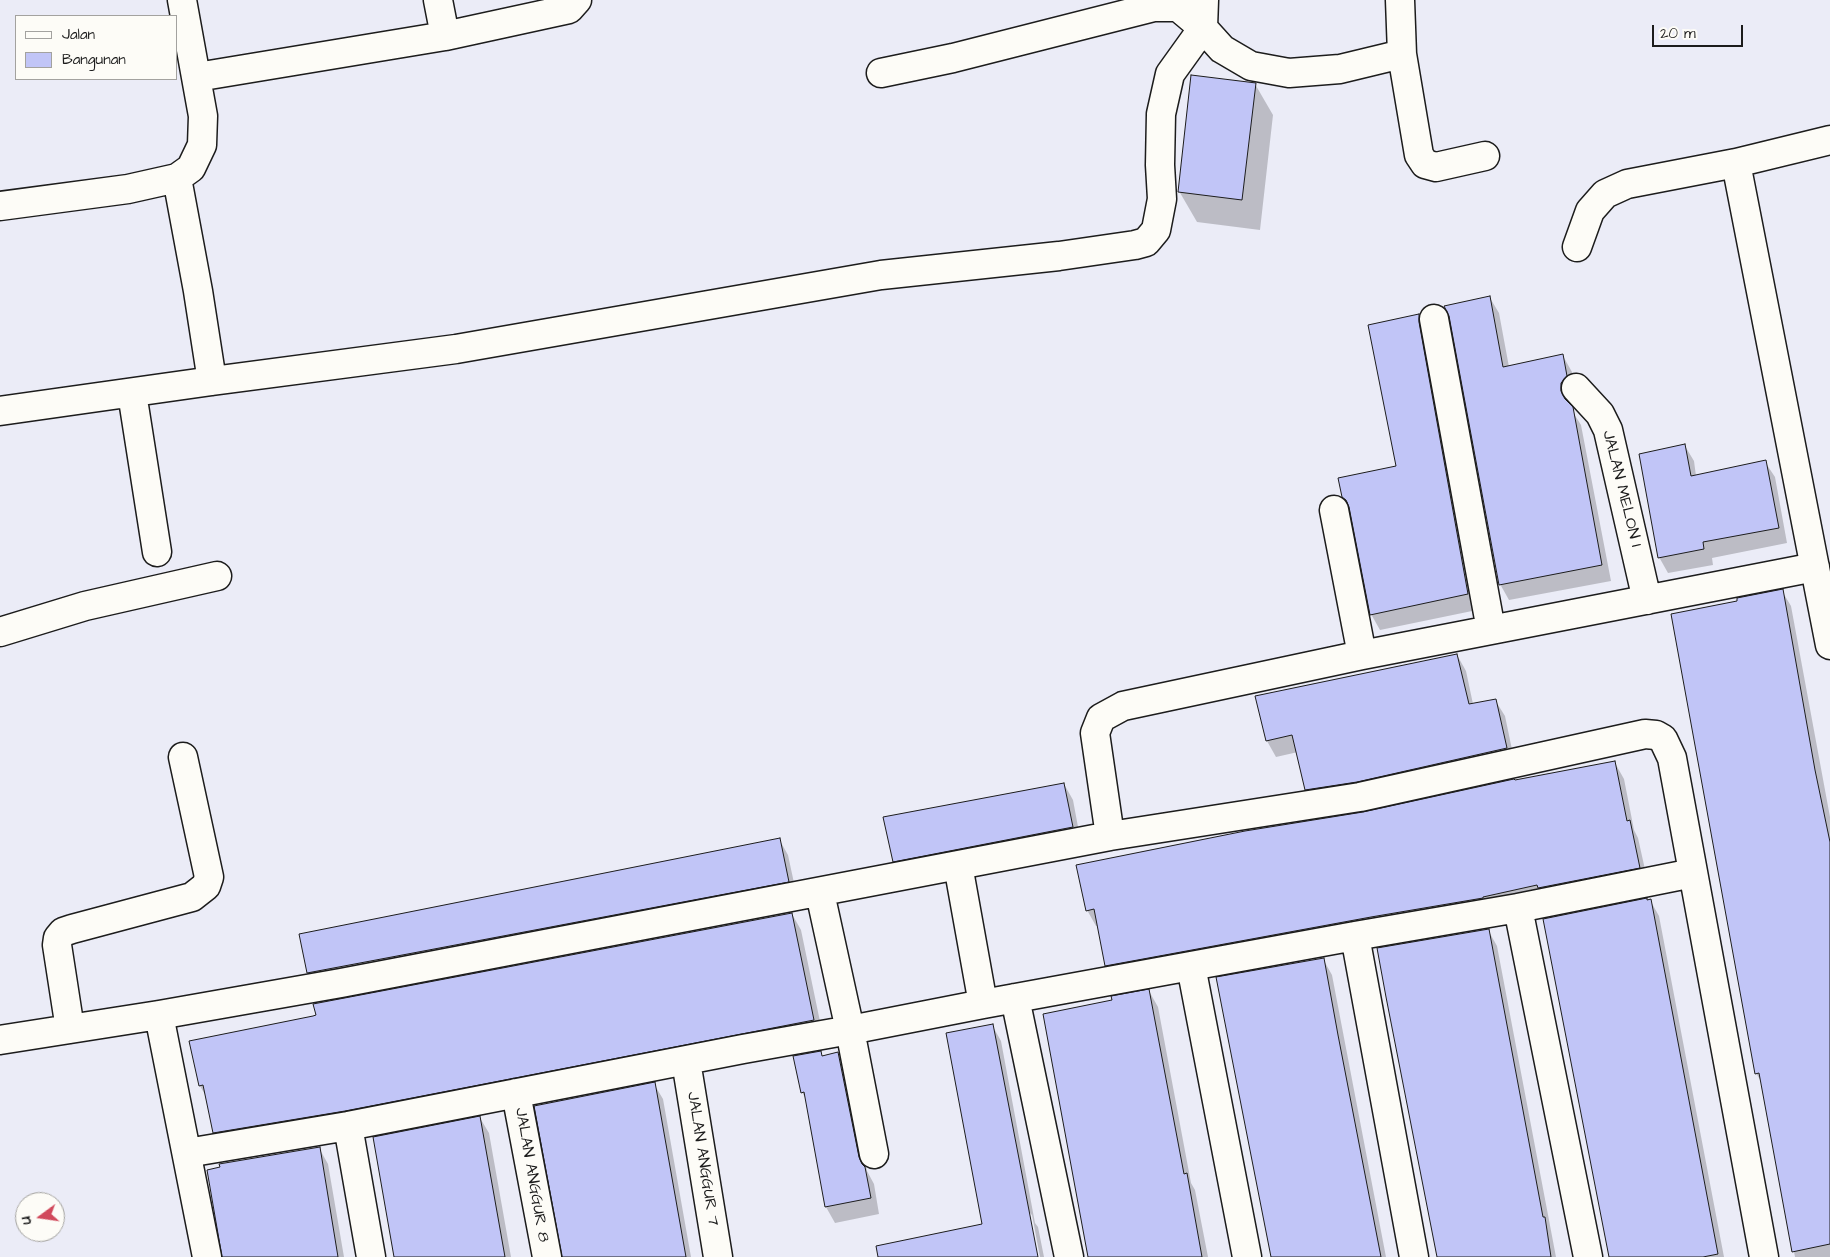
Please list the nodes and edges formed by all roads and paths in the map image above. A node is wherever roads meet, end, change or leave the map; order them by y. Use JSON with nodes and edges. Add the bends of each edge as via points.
{"nodes":[{"id":1,"x":182,"y":0,"type":"edge"},
{"id":2,"x":438,"y":0,"type":"edge"},
{"id":3,"x":576,"y":0,"type":"edge"},
{"id":4,"x":1204,"y":0,"type":"edge"},
{"id":5,"x":1400,"y":0,"type":"edge"},
{"id":6,"x":1203,"y":28,"type":"junction"},
{"id":7,"x":444,"y":36,"type":"junction"},
{"id":8,"x":1402,"y":54,"type":"junction"},
{"id":9,"x":881,"y":73,"type":"dead end"},
{"id":10,"x":197,"y":77,"type":"junction"},
{"id":11,"x":1830,"y":140,"type":"edge"},
{"id":12,"x":1485,"y":156,"type":"dead end"},
{"id":13,"x":1736,"y":163,"type":"junction"},
{"id":14,"x":177,"y":178,"type":"junction"},
{"id":15,"x":0,"y":206,"type":"edge"},
{"id":16,"x":1578,"y":247,"type":"dead end"},
{"id":17,"x":1434,"y":319,"type":"dead end"},
{"id":18,"x":212,"y":381,"type":"junction"},
{"id":19,"x":1576,"y":388,"type":"dead end"},
{"id":20,"x":132,"y":393,"type":"junction"},
{"id":21,"x":0,"y":411,"type":"edge"},
{"id":22,"x":1334,"y":510,"type":"dead end"},
{"id":23,"x":1819,"y":528,"type":"edge"},
{"id":24,"x":156,"y":552,"type":"dead end"},
{"id":25,"x":1815,"y":567,"type":"junction"},
{"id":26,"x":218,"y":576,"type":"dead end"},
{"id":27,"x":1647,"y":600,"type":"junction"},
{"id":28,"x":1491,"y":630,"type":"junction"},
{"id":29,"x":0,"y":632,"type":"edge"},
{"id":30,"x":1830,"y":645,"type":"edge"},
{"id":31,"x":1362,"y":656,"type":"junction"},
{"id":32,"x":183,"y":757,"type":"dead end"},
{"id":33,"x":1110,"y":836,"type":"junction"},
{"id":34,"x":958,"y":864,"type":"junction"},
{"id":35,"x":1693,"y":873,"type":"junction"},
{"id":36,"x":820,"y":893,"type":"junction"},
{"id":37,"x":1518,"y":908,"type":"junction"},
{"id":38,"x":1355,"y":936,"type":"junction"},
{"id":39,"x":1191,"y":966,"type":"junction"},
{"id":40,"x":1015,"y":998,"type":"junction"},
{"id":41,"x":983,"y":1004,"type":"junction"},
{"id":42,"x":160,"y":1015,"type":"junction"},
{"id":43,"x":70,"y":1030,"type":"junction"},
{"id":44,"x":850,"y":1030,"type":"junction"},
{"id":45,"x":0,"y":1040,"type":"edge"},
{"id":46,"x":686,"y":1061,"type":"junction"},
{"id":47,"x":516,"y":1093,"type":"junction"},
{"id":48,"x":348,"y":1126,"type":"junction"},
{"id":49,"x":187,"y":1152,"type":"junction"},
{"id":50,"x":874,"y":1154,"type":"dead end"},
{"id":51,"x":206,"y":1257,"type":"edge"},
{"id":52,"x":371,"y":1257,"type":"edge"},
{"id":53,"x":546,"y":1257,"type":"edge"},
{"id":54,"x":718,"y":1257,"type":"edge"},
{"id":55,"x":1069,"y":1257,"type":"edge"},
{"id":56,"x":1247,"y":1257,"type":"edge"},
{"id":57,"x":1414,"y":1257,"type":"edge"},
{"id":58,"x":1588,"y":1257,"type":"edge"},
{"id":59,"x":1764,"y":1257,"type":"edge"}],
"edges":[{"from":1,"to":10,"type":"street"},
{"from":2,"to":7,"type":"street"},
{"from":3,"to":7,"type":"street","via":[[569,9]]},
{"from":4,"to":6,"type":"street"},
{"from":5,"to":8,"type":"street"},
{"from":6,"to":8,"type":"street","via":[[1222,49],[1251,66],[1289,73],[1340,69]]},
{"from":6,"to":9,"type":"street","via":[[1178,7],[1154,7]]},
{"from":6,"to":18,"type":"street","via":[[1170,74],[1161,114],[1162,199],[1156,230],[1146,242],[1059,256],[881,276],[456,349]]},
{"from":7,"to":10,"type":"street"},
{"from":8,"to":12,"type":"street","via":[[1419,156],[1425,164],[1436,167]]},
{"from":10,"to":14,"type":"street","via":[[204,116],[202,145],[191,168]]},
{"from":11,"to":13,"type":"street"},
{"from":13,"to":16,"type":"street","via":[[1627,184],[1605,194],[1590,211]]},
{"from":13,"to":23,"type":"street"},
{"from":14,"to":15,"type":"street","via":[[128,189]]},
{"from":14,"to":18,"type":"street"},
{"from":17,"to":28,"type":"street"},
{"from":18,"to":20,"type":"street"},
{"from":19,"to":27,"type":"street","name":"JALAN MELON I","via":[[1600,414],[1608,430]]},
{"from":20,"to":21,"type":"street"},
{"from":20,"to":24,"type":"street"},
{"from":22,"to":31,"type":"street"},
{"from":23,"to":25,"type":"street"},
{"from":25,"to":27,"type":"street"},
{"from":25,"to":30,"type":"street"},
{"from":26,"to":29,"type":"street","via":[[85,606]]},
{"from":27,"to":28,"type":"street"},
{"from":28,"to":31,"type":"street"},
{"from":31,"to":33,"type":"street","via":[[1122,706],[1101,718],[1095,733]]},
{"from":32,"to":43,"type":"street","via":[[209,877],[206,886],[192,897],[62,932],[57,945]]},
{"from":33,"to":34,"type":"street"},
{"from":33,"to":35,"type":"street","via":[[1360,797],[1644,734],[1656,735],[1663,740],[1672,758]]},
{"from":34,"to":36,"type":"street"},
{"from":34,"to":41,"type":"street"},
{"from":35,"to":37,"type":"street"},
{"from":35,"to":59,"type":"street"},
{"from":36,"to":42,"type":"street"},
{"from":36,"to":44,"type":"street"},
{"from":37,"to":38,"type":"street"},
{"from":37,"to":58,"type":"street"},
{"from":38,"to":39,"type":"street"},
{"from":38,"to":57,"type":"street"},
{"from":39,"to":40,"type":"street"},
{"from":39,"to":56,"type":"street"},
{"from":40,"to":41,"type":"street"},
{"from":40,"to":55,"type":"street"},
{"from":41,"to":44,"type":"street"},
{"from":42,"to":43,"type":"street"},
{"from":42,"to":49,"type":"street"},
{"from":43,"to":45,"type":"street"},
{"from":44,"to":46,"type":"street"},
{"from":44,"to":50,"type":"street"},
{"from":46,"to":47,"type":"street"},
{"from":46,"to":54,"type":"street","name":"JALAN ANGGUR 7"},
{"from":47,"to":48,"type":"street"},
{"from":47,"to":53,"type":"street","name":"JALAN ANGGUR 8"},
{"from":48,"to":49,"type":"street"},
{"from":48,"to":52,"type":"street"},
{"from":49,"to":51,"type":"street"}]}
